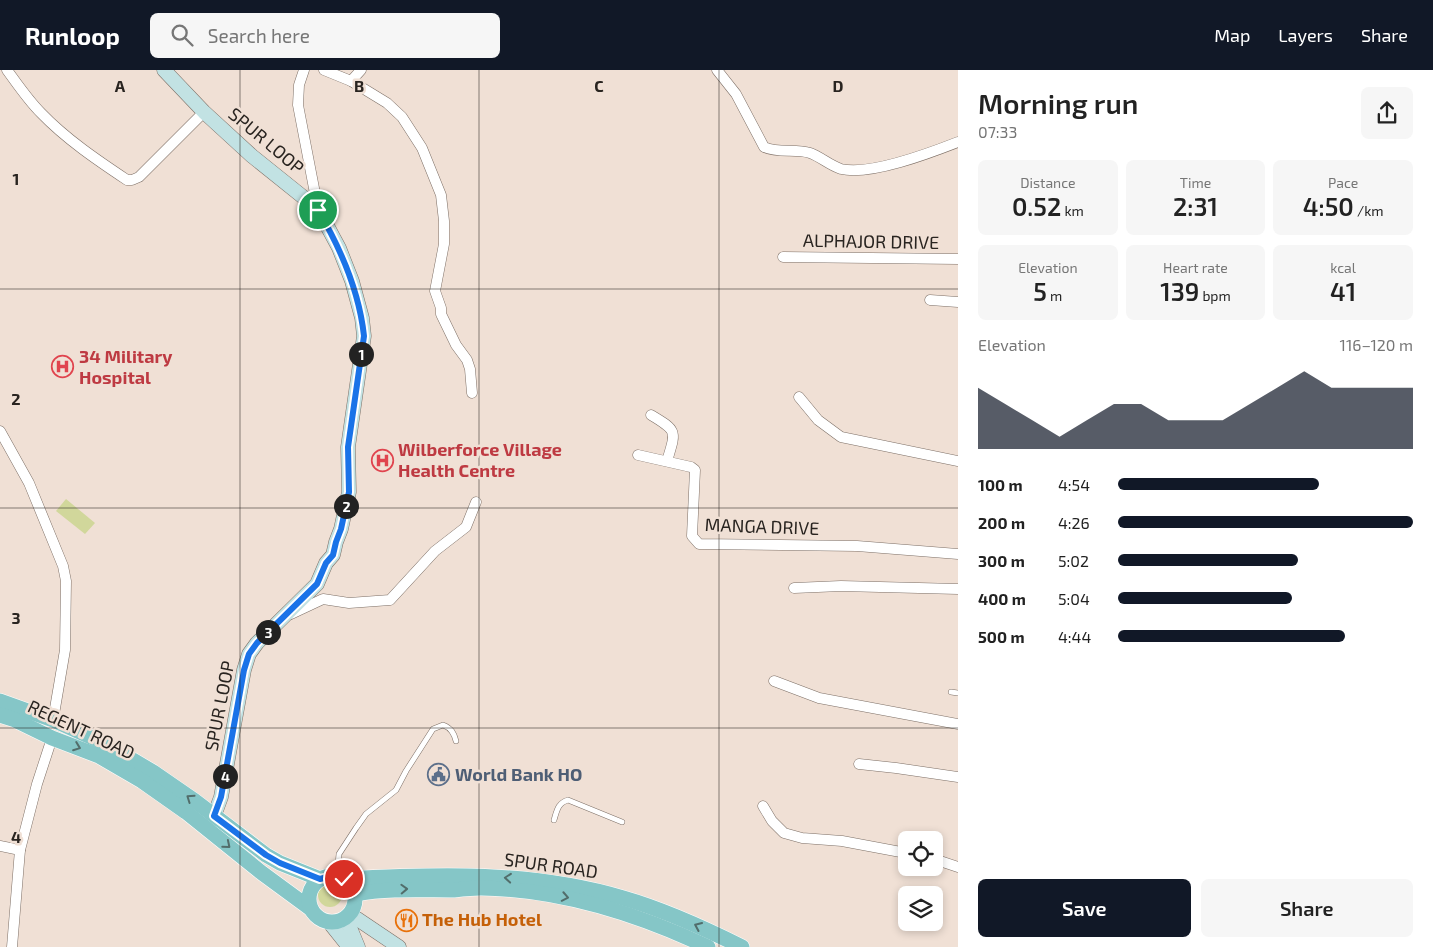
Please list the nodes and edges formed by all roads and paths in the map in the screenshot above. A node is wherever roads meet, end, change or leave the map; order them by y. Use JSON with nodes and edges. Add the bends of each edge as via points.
{"nodes":[{"id":1,"x":7,"y":70,"type":"edge"},
{"id":2,"x":164,"y":70,"type":"edge"},
{"id":3,"x":304,"y":70,"type":"edge"},
{"id":4,"x":324,"y":70,"type":"edge"},
{"id":5,"x":361,"y":70,"type":"edge"},
{"id":6,"x":717,"y":70,"type":"edge"},
{"id":7,"x":351,"y":82,"type":"junction"},
{"id":8,"x":204,"y":112,"type":"junction"},
{"id":9,"x":958,"y":142,"type":"edge"},
{"id":10,"x":318,"y":210,"type":"junction"},
{"id":11,"x":784,"y":257,"type":"dead end"},
{"id":12,"x":958,"y":259,"type":"edge"},
{"id":13,"x":930,"y":300,"type":"dead end"},
{"id":14,"x":958,"y":302,"type":"edge"},
{"id":15,"x":472,"y":393,"type":"dead end"},
{"id":16,"x":799,"y":397,"type":"dead end"},
{"id":17,"x":651,"y":415,"type":"dead end"},
{"id":18,"x":0,"y":431,"type":"edge"},
{"id":19,"x":638,"y":455,"type":"dead end"},
{"id":20,"x":667,"y":461,"type":"junction"},
{"id":21,"x":958,"y":461,"type":"edge"},
{"id":22,"x":476,"y":502,"type":"dead end"},
{"id":23,"x":958,"y":554,"type":"edge"},
{"id":24,"x":794,"y":588,"type":"dead end"},
{"id":25,"x":958,"y":589,"type":"edge"},
{"id":26,"x":285,"y":616,"type":"junction"},
{"id":27,"x":774,"y":681,"type":"dead end"},
{"id":28,"x":951,"y":692,"type":"dead end"},
{"id":29,"x":958,"y":693,"type":"edge"},
{"id":30,"x":0,"y":701,"type":"edge"},
{"id":31,"x":0,"y":715,"type":"edge"},
{"id":32,"x":53,"y":720,"type":"junction"},
{"id":33,"x":958,"y":724,"type":"edge"},
{"id":34,"x":52,"y":738,"type":"junction"},
{"id":35,"x":456,"y":741,"type":"dead end"},
{"id":36,"x":859,"y":764,"type":"dead end"},
{"id":37,"x":958,"y":777,"type":"edge"},
{"id":38,"x":762,"y":806,"type":"dead end"},
{"id":39,"x":554,"y":820,"type":"dead end"},
{"id":40,"x":210,"y":822,"type":"junction"},
{"id":41,"x":622,"y":822,"type":"dead end"},
{"id":42,"x":0,"y":846,"type":"edge"},
{"id":43,"x":20,"y":850,"type":"junction"},
{"id":44,"x":898,"y":852,"type":"edge"},
{"id":45,"x":943,"y":862,"type":"edge"},
{"id":46,"x":958,"y":867,"type":"edge"},
{"id":47,"x":341,"y":878,"type":"junction"},
{"id":48,"x":320,"y":879,"type":"junction"},
{"id":49,"x":479,"y":882,"type":"junction"},
{"id":50,"x":355,"y":894,"type":"junction"},
{"id":51,"x":311,"y":909,"type":"junction"},
{"id":52,"x":348,"y":916,"type":"junction"},
{"id":53,"x":329,"y":922,"type":"junction"},
{"id":54,"x":12,"y":947,"type":"edge"},
{"id":55,"x":349,"y":947,"type":"edge"},
{"id":56,"x":358,"y":947,"type":"edge"},
{"id":57,"x":399,"y":947,"type":"edge"},
{"id":58,"x":708,"y":947,"type":"edge"},
{"id":59,"x":742,"y":947,"type":"edge"}],
"edges":[{"from":1,"to":8,"type":"street","via":[[42,114],[85,152],[126,180],[139,177]]},
{"from":2,"to":8,"type":"street","name":"SPUR LOOP"},
{"from":3,"to":10,"type":"street","via":[[298,105]]},
{"from":4,"to":7,"type":"street"},
{"from":5,"to":7,"type":"street"},
{"from":6,"to":9,"type":"street","via":[[736,94],[764,148],[811,154],[832,166],[851,170],[889,164]]},
{"from":7,"to":15,"type":"street","via":[[387,103],[402,117],[435,176],[441,195],[444,244],[435,291],[441,314],[467,360]]},
{"from":8,"to":10,"type":"street","name":"SPUR LOOP"},
{"from":10,"to":26,"type":"street","name":"SPUR LOOP","via":[[339,248],[352,281],[364,336],[348,447],[349,492],[341,529],[333,555],[317,584]]},
{"from":11,"to":12,"type":"street","name":"ALPHAJOR DRIVE"},
{"from":13,"to":14,"type":"street"},
{"from":16,"to":21,"type":"street","via":[[818,420],[840,437]]},
{"from":17,"to":20,"type":"street","via":[[670,426],[674,435]]},
{"from":18,"to":32,"type":"street","via":[[29,483],[66,581],[66,650]]},
{"from":19,"to":20,"type":"street","name":"MANGA DRIVE"},
{"from":20,"to":23,"type":"street","name":"MANGA DRIVE","via":[[695,470],[692,536],[699,544],[857,546]]},
{"from":22,"to":26,"type":"street","via":[[466,527],[435,551],[390,600],[349,603],[323,599]]},
{"from":24,"to":25,"type":"street"},
{"from":26,"to":40,"type":"street","name":"SPUR LOOP","via":[[249,654],[221,797]]},
{"from":27,"to":33,"type":"street","via":[[819,698]]},
{"from":28,"to":29,"type":"lane"},
{"from":30,"to":32,"type":"main road","name":"REGENT ROAD"},
{"from":31,"to":34,"type":"main road","name":"REGENT ROAD"},
{"from":40,"to":32,"type":"main road","name":"REGENT ROAD","one_way":true,"via":[[153,772]]},
{"from":34,"to":40,"type":"main road","name":"REGENT ROAD","one_way":true,"via":[[99,756]]},
{"from":34,"to":43,"type":"street"},
{"from":35,"to":47,"type":"lane","via":[[448,727],[433,728],[396,790],[366,814],[339,854]]},
{"from":36,"to":37,"type":"street"},
{"from":38,"to":44,"type":"street","via":[[784,833]]},
{"from":39,"to":41,"type":"lane","via":[[558,807],[568,800]]},
{"from":40,"to":48,"type":"main road","name":"REGENT ROAD","via":[[280,863]]},
{"from":40,"to":51,"type":"main road","name":"REGENT ROAD","one_way":true,"via":[[262,873]]},
{"from":42,"to":43,"type":"street"},
{"from":43,"to":54,"type":"street"},
{"from":45,"to":46,"type":"street"},
{"from":47,"to":48,"type":"main road"},
{"from":47,"to":49,"type":"main road","name":"SPUR ROAD","via":[[415,876]]},
{"from":47,"to":50,"type":"main road","via":[[350,883]]},
{"from":48,"to":51,"type":"main road","via":[[310,893]]},
{"from":50,"to":49,"type":"main road","name":"SPUR ROAD","one_way":true,"via":[[374,890],[454,890]]},
{"from":49,"to":58,"type":"main road","name":"SPUR ROAD","one_way":true,"via":[[593,903],[670,929]]},
{"from":59,"to":49,"type":"main road","name":"SPUR ROAD","one_way":true,"via":[[674,915],[622,897],[533,880]]},
{"from":50,"to":52,"type":"main road","via":[[355,905]]},
{"from":51,"to":53,"type":"main road","via":[[316,916]]},
{"from":52,"to":53,"type":"main road"},
{"from":52,"to":56,"type":"street"},
{"from":52,"to":57,"type":"street"},
{"from":53,"to":55,"type":"street"}]}
